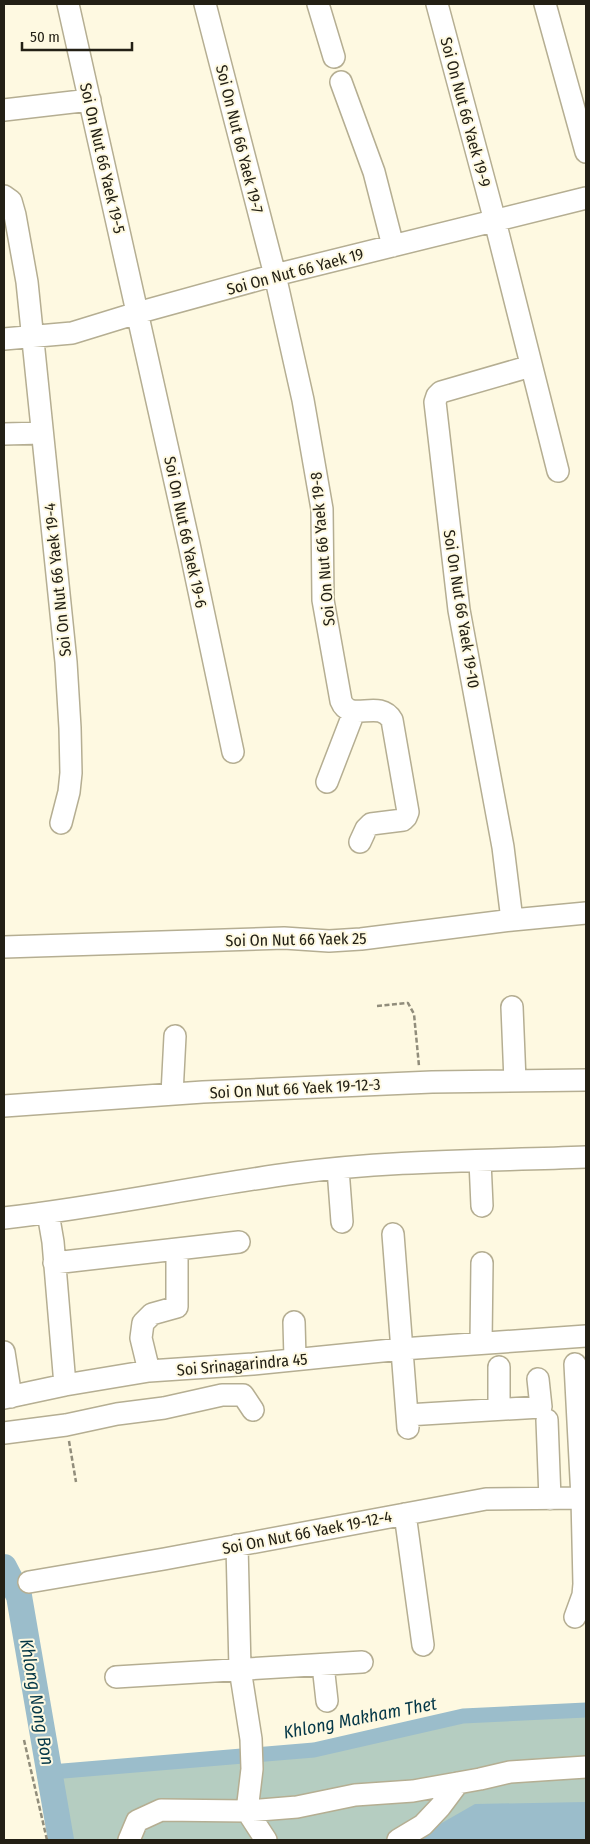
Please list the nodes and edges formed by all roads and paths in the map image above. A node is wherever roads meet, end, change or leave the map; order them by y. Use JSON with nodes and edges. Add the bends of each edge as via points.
{"nodes":[{"id":1,"x":68,"y":4,"type":"edge"},
{"id":2,"x":205,"y":4,"type":"edge"},
{"id":3,"x":318,"y":4,"type":"edge"},
{"id":4,"x":437,"y":4,"type":"edge"},
{"id":5,"x":544,"y":4,"type":"edge"},
{"id":6,"x":334,"y":57,"type":"dead end"},
{"id":7,"x":341,"y":82,"type":"dead end"},
{"id":8,"x":90,"y":100,"type":"junction"},
{"id":9,"x":4,"y":110,"type":"edge"},
{"id":10,"x":586,"y":152,"type":"edge"},
{"id":11,"x":4,"y":196,"type":"edge"},
{"id":12,"x":586,"y":198,"type":"edge"},
{"id":13,"x":495,"y":221,"type":"junction"},
{"id":14,"x":393,"y":246,"type":"junction"},
{"id":15,"x":275,"y":275,"type":"junction"},
{"id":16,"x":137,"y":313,"type":"junction"},
{"id":17,"x":32,"y":337,"type":"junction"},
{"id":18,"x":4,"y":339,"type":"edge"},
{"id":19,"x":531,"y":366,"type":"junction"},
{"id":20,"x":42,"y":433,"type":"junction"},
{"id":21,"x":4,"y":434,"type":"edge"},
{"id":22,"x":558,"y":471,"type":"dead end"},
{"id":23,"x":354,"y":712,"type":"junction"},
{"id":24,"x":233,"y":752,"type":"dead end"},
{"id":25,"x":327,"y":782,"type":"dead end"},
{"id":26,"x":61,"y":824,"type":"dead end"},
{"id":27,"x":360,"y":842,"type":"dead end"},
{"id":28,"x":586,"y":913,"type":"edge"},
{"id":29,"x":512,"y":920,"type":"junction"},
{"id":30,"x":4,"y":948,"type":"edge"},
{"id":31,"x":377,"y":1006,"type":"dead end"},
{"id":32,"x":512,"y":1007,"type":"dead end"},
{"id":33,"x":175,"y":1036,"type":"dead end"},
{"id":34,"x":586,"y":1080,"type":"edge"},
{"id":35,"x":515,"y":1081,"type":"junction"},
{"id":36,"x":420,"y":1083,"type":"junction"},
{"id":37,"x":172,"y":1094,"type":"junction"},
{"id":38,"x":4,"y":1106,"type":"edge"},
{"id":39,"x":586,"y":1156,"type":"edge"},
{"id":40,"x":480,"y":1161,"type":"junction"},
{"id":41,"x":338,"y":1169,"type":"junction"},
{"id":42,"x":482,"y":1206,"type":"dead end"},
{"id":43,"x":48,"y":1213,"type":"junction"},
{"id":44,"x":4,"y":1218,"type":"edge"},
{"id":45,"x":342,"y":1222,"type":"dead end"},
{"id":46,"x":393,"y":1234,"type":"dead end"},
{"id":47,"x":239,"y":1242,"type":"dead end"},
{"id":48,"x":177,"y":1249,"type":"junction"},
{"id":49,"x":54,"y":1263,"type":"junction"},
{"id":50,"x":482,"y":1263,"type":"dead end"},
{"id":51,"x":294,"y":1322,"type":"dead end"},
{"id":52,"x":586,"y":1336,"type":"edge"},
{"id":53,"x":481,"y":1343,"type":"junction"},
{"id":54,"x":402,"y":1348,"type":"junction"},
{"id":55,"x":4,"y":1352,"type":"edge"},
{"id":56,"x":295,"y":1359,"type":"junction"},
{"id":57,"x":575,"y":1364,"type":"dead end"},
{"id":58,"x":499,"y":1367,"type":"dead end"},
{"id":59,"x":149,"y":1371,"type":"junction"},
{"id":60,"x":538,"y":1379,"type":"dead end"},
{"id":61,"x":65,"y":1385,"type":"junction"},
{"id":62,"x":7,"y":1397,"type":"edge"},
{"id":63,"x":499,"y":1409,"type":"junction"},
{"id":64,"x":253,"y":1410,"type":"dead end"},
{"id":65,"x":547,"y":1420,"type":"dead end"},
{"id":66,"x":66,"y":1425,"type":"junction"},
{"id":67,"x":4,"y":1432,"type":"edge"},
{"id":68,"x":76,"y":1482,"type":"dead end"},
{"id":69,"x":584,"y":1498,"type":"edge"},
{"id":70,"x":550,"y":1499,"type":"junction"},
{"id":71,"x":405,"y":1514,"type":"junction"},
{"id":72,"x":237,"y":1545,"type":"junction"},
{"id":73,"x":28,"y":1582,"type":"dead end"},
{"id":74,"x":575,"y":1617,"type":"dead end"},
{"id":75,"x":423,"y":1645,"type":"dead end"},
{"id":76,"x":362,"y":1662,"type":"dead end"},
{"id":77,"x":323,"y":1665,"type":"junction"},
{"id":78,"x":240,"y":1669,"type":"junction"},
{"id":79,"x":116,"y":1677,"type":"dead end"},
{"id":80,"x":327,"y":1701,"type":"dead end"},
{"id":81,"x":24,"y":1740,"type":"dead end"},
{"id":82,"x":586,"y":1767,"type":"edge"},
{"id":83,"x":458,"y":1783,"type":"junction"},
{"id":84,"x":247,"y":1812,"type":"junction"},
{"id":85,"x":47,"y":1840,"type":"edge"},
{"id":86,"x":129,"y":1840,"type":"edge"},
{"id":87,"x":266,"y":1840,"type":"edge"},
{"id":88,"x":398,"y":1840,"type":"edge"}],
"edges":[{"from":1,"to":8,"type":"street","name":"Soi On Nut 66 Yaek 19-5"},
{"from":2,"to":15,"type":"street","name":"Soi On Nut 66 Yaek 19-7"},
{"from":3,"to":6,"type":"street"},
{"from":4,"to":13,"type":"street","name":"Soi On Nut 66 Yaek 19-9"},
{"from":5,"to":10,"type":"street"},
{"from":7,"to":14,"type":"street","via":[[374,172]]},
{"from":8,"to":9,"type":"street"},
{"from":8,"to":16,"type":"street","name":"Soi On Nut 66 Yaek 19-5"},
{"from":11,"to":17,"type":"street","name":"Soi On Nut 66 Yaek 19-4","via":[[10,201],[15,215],[27,282]]},
{"from":12,"to":13,"type":"street","name":"Soi On Nut 66 Yaek 19"},
{"from":13,"to":14,"type":"street","name":"Soi On Nut 66 Yaek 19"},
{"from":13,"to":19,"type":"street"},
{"from":14,"to":15,"type":"street","name":"Soi On Nut 66 Yaek 19"},
{"from":15,"to":16,"type":"street","name":"Soi On Nut 66 Yaek 19"},
{"from":15,"to":23,"type":"street","name":"Soi On Nut 66 Yaek 19-8","via":[[304,400],[322,509],[323,600],[338,683],[343,706]]},
{"from":16,"to":17,"type":"street","name":"Soi On Nut 66 Yaek 19","via":[[72,333]]},
{"from":16,"to":24,"type":"street","name":"Soi On Nut 66 Yaek 19-6"},
{"from":17,"to":18,"type":"street","name":"Soi On Nut 66 Yaek 19"},
{"from":17,"to":20,"type":"street","name":"Soi On Nut 66 Yaek 19-4"},
{"from":19,"to":22,"type":"street"},
{"from":19,"to":29,"type":"street","name":"Soi On Nut 66 Yaek 19-10","via":[[441,392],[435,402],[459,610],[504,847]]},
{"from":20,"to":21,"type":"street"},
{"from":20,"to":26,"type":"street","name":"Soi On Nut 66 Yaek 19-4","via":[[70,728],[71,774]]},
{"from":23,"to":25,"type":"street"},
{"from":23,"to":27,"type":"street","via":[[382,710],[392,720],[408,812],[403,820],[371,824]]},
{"from":28,"to":29,"type":"street","name":"Soi On Nut 66 Yaek 25"},
{"from":29,"to":30,"type":"street","name":"Soi On Nut 66 Yaek 25","via":[[329,941],[284,938]]},
{"from":31,"to":36,"type":"path","via":[[408,1004],[414,1014]]},
{"from":32,"to":35,"type":"street"},
{"from":33,"to":37,"type":"street"},
{"from":34,"to":35,"type":"street","name":"Soi On Nut 66 Yaek 19-12-3"},
{"from":35,"to":36,"type":"street","name":"Soi On Nut 66 Yaek 19-12-3"},
{"from":36,"to":37,"type":"street","name":"Soi On Nut 66 Yaek 19-12-3"},
{"from":37,"to":38,"type":"street","name":"Soi On Nut 66 Yaek 19-12-3"},
{"from":39,"to":40,"type":"street"},
{"from":40,"to":41,"type":"street","via":[[400,1163]]},
{"from":40,"to":42,"type":"street"},
{"from":41,"to":43,"type":"street"},
{"from":41,"to":45,"type":"street"},
{"from":43,"to":44,"type":"street"},
{"from":43,"to":49,"type":"street"},
{"from":46,"to":54,"type":"street"},
{"from":47,"to":48,"type":"street"},
{"from":48,"to":49,"type":"street"},
{"from":48,"to":59,"type":"street","via":[[176,1307],[152,1314],[143,1323],[142,1338]]},
{"from":49,"to":61,"type":"street"},
{"from":50,"to":53,"type":"street"},
{"from":51,"to":56,"type":"street"},
{"from":52,"to":53,"type":"street","name":"Soi Srinagarindra 45"},
{"from":53,"to":54,"type":"street","name":"Soi Srinagarindra 45"},
{"from":54,"to":56,"type":"street","name":"Soi Srinagarindra 45"},
{"from":54,"to":63,"type":"street","via":[[408,1421]]},
{"from":55,"to":62,"type":"street"},
{"from":56,"to":59,"type":"street","name":"Soi Srinagarindra 45"},
{"from":57,"to":69,"type":"street"},
{"from":58,"to":63,"type":"street"},
{"from":59,"to":61,"type":"street","name":"Soi Srinagarindra 45"},
{"from":60,"to":63,"type":"street","via":[[541,1407]]},
{"from":61,"to":62,"type":"street","name":"Soi Srinagarindra 45"},
{"from":64,"to":66,"type":"street","via":[[243,1395],[222,1395]]},
{"from":65,"to":70,"type":"street"},
{"from":66,"to":67,"type":"street"},
{"from":66,"to":68,"type":"path"},
{"from":69,"to":70,"type":"street","name":"Soi On Nut 66 Yaek 19-12-4"},
{"from":69,"to":74,"type":"street","via":[[584,1584]]},
{"from":70,"to":71,"type":"street","name":"Soi On Nut 66 Yaek 19-12-4","via":[[486,1499]]},
{"from":71,"to":72,"type":"street","name":"Soi On Nut 66 Yaek 19-12-4"},
{"from":71,"to":75,"type":"street"},
{"from":72,"to":73,"type":"street","name":"Soi On Nut 66 Yaek 19-12-4"},
{"from":72,"to":78,"type":"street"},
{"from":76,"to":77,"type":"street"},
{"from":77,"to":78,"type":"street"},
{"from":77,"to":80,"type":"street"},
{"from":78,"to":79,"type":"street"},
{"from":78,"to":84,"type":"street","via":[[251,1739],[252,1769]]},
{"from":81,"to":85,"type":"path"},
{"from":82,"to":83,"type":"street","via":[[510,1772]]},
{"from":83,"to":84,"type":"street"},
{"from":83,"to":88,"type":"street","via":[[423,1825]]},
{"from":84,"to":86,"type":"street","via":[[161,1810],[137,1821]]},
{"from":84,"to":87,"type":"street"}]}
